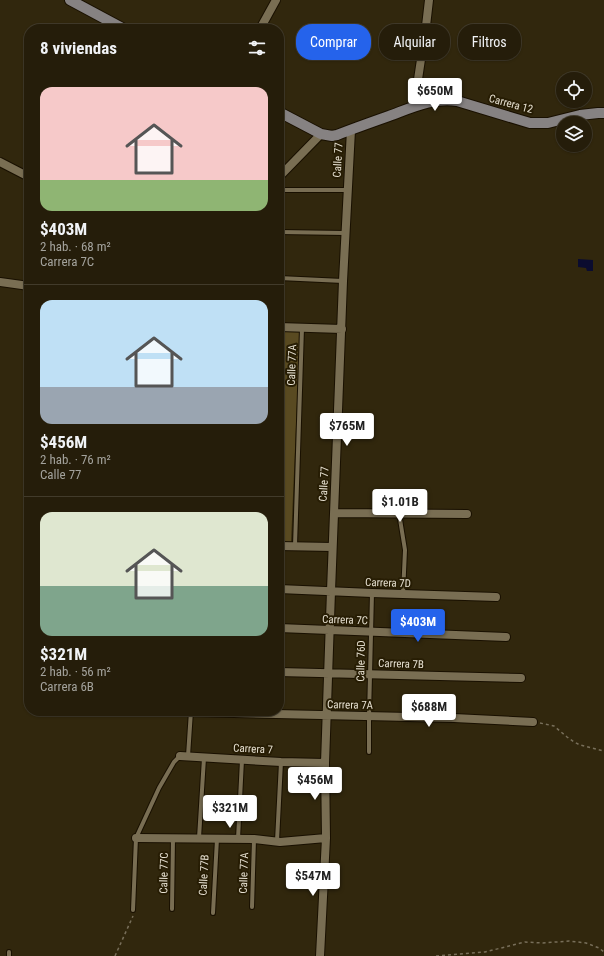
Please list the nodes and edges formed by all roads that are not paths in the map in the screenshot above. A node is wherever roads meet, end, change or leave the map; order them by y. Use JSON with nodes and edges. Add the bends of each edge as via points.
{"nodes":[{"id":1,"x":70,"y":0,"type":"edge"},
{"id":2,"x":276,"y":0,"type":"edge"},
{"id":3,"x":429,"y":0,"type":"edge"},
{"id":4,"x":115,"y":24,"type":"edge"},
{"id":5,"x":263,"y":24,"type":"edge"},
{"id":6,"x":417,"y":106,"type":"junction"},
{"id":7,"x":604,"y":113,"type":"edge"},
{"id":8,"x":284,"y":115,"type":"edge"},
{"id":9,"x":351,"y":130,"type":"junction"},
{"id":10,"x":321,"y":134,"type":"junction"},
{"id":11,"x":0,"y":162,"type":"edge"},
{"id":12,"x":284,"y":172,"type":"edge"},
{"id":13,"x":24,"y":174,"type":"edge"},
{"id":14,"x":284,"y":190,"type":"edge"},
{"id":15,"x":348,"y":190,"type":"junction"},
{"id":16,"x":284,"y":232,"type":"edge"},
{"id":17,"x":345,"y":234,"type":"junction"},
{"id":18,"x":284,"y":278,"type":"edge"},
{"id":19,"x":343,"y":281,"type":"junction"},
{"id":20,"x":0,"y":282,"type":"edge"},
{"id":21,"x":24,"y":285,"type":"edge"},
{"id":22,"x":284,"y":327,"type":"edge"},
{"id":23,"x":302,"y":328,"type":"junction"},
{"id":24,"x":342,"y":329,"type":"junction"},
{"id":25,"x":334,"y":513,"type":"junction"},
{"id":26,"x":399,"y":513,"type":"junction"},
{"id":27,"x":467,"y":514,"type":"dead end"},
{"id":28,"x":284,"y":546,"type":"edge"},
{"id":29,"x":295,"y":546,"type":"junction"},
{"id":30,"x":332,"y":547,"type":"junction"},
{"id":31,"x":284,"y":589,"type":"edge"},
{"id":32,"x":331,"y":591,"type":"junction"},
{"id":33,"x":372,"y":593,"type":"junction"},
{"id":34,"x":403,"y":594,"type":"junction"},
{"id":35,"x":496,"y":597,"type":"dead end"},
{"id":36,"x":284,"y":628,"type":"edge"},
{"id":37,"x":330,"y":630,"type":"junction"},
{"id":38,"x":370,"y":632,"type":"junction"},
{"id":39,"x":506,"y":637,"type":"dead end"},
{"id":40,"x":284,"y":672,"type":"edge"},
{"id":41,"x":328,"y":673,"type":"junction"},
{"id":42,"x":370,"y":674,"type":"junction"},
{"id":43,"x":521,"y":678,"type":"dead end"},
{"id":44,"x":284,"y":715,"type":"edge"},
{"id":45,"x":190,"y":716,"type":"edge"},
{"id":46,"x":327,"y":716,"type":"junction"},
{"id":47,"x":368,"y":716,"type":"junction"},
{"id":48,"x":533,"y":722,"type":"road end"},
{"id":49,"x":368,"y":752,"type":"dead end"},
{"id":50,"x":184,"y":756,"type":"junction"},
{"id":51,"x":204,"y":758,"type":"junction"},
{"id":52,"x":242,"y":760,"type":"junction"},
{"id":53,"x":281,"y":762,"type":"junction"},
{"id":54,"x":325,"y":763,"type":"junction"},
{"id":55,"x":136,"y":838,"type":"junction"},
{"id":56,"x":174,"y":838,"type":"junction"},
{"id":57,"x":199,"y":838,"type":"junction"},
{"id":58,"x":326,"y":838,"type":"junction"},
{"id":59,"x":217,"y":839,"type":"junction"},
{"id":60,"x":238,"y":839,"type":"junction"},
{"id":61,"x":254,"y":839,"type":"junction"},
{"id":62,"x":277,"y":842,"type":"junction"},
{"id":63,"x":252,"y":907,"type":"dead end"},
{"id":64,"x":172,"y":909,"type":"dead end"},
{"id":65,"x":134,"y":910,"type":"road end"},
{"id":66,"x":213,"y":913,"type":"dead end"},
{"id":67,"x":320,"y":956,"type":"edge"}],
"edges":[{"from":1,"to":4,"type":"main road"},
{"from":2,"to":5,"type":"street"},
{"from":3,"to":6,"type":"street","via":[[417,86]]},
{"from":6,"to":7,"type":"main road","name":"Carrera 12","via":[[438,100],[457,100],[530,123],[548,123],[580,115]]},
{"from":6,"to":9,"type":"main road","name":"Carrera 12"},
{"from":8,"to":10,"type":"main road","name":"Carrera 12"},
{"from":9,"to":10,"type":"main road","name":"Carrera 12","via":[[332,136]]},
{"from":9,"to":15,"type":"street","name":"Calle 77"},
{"from":10,"to":12,"type":"street"},
{"from":11,"to":13,"type":"street"},
{"from":14,"to":15,"type":"lane"},
{"from":15,"to":17,"type":"street","name":"Calle 77"},
{"from":16,"to":17,"type":"lane"},
{"from":17,"to":19,"type":"street","name":"Calle 77"},
{"from":18,"to":19,"type":"lane"},
{"from":19,"to":24,"type":"street","name":"Calle 77"},
{"from":20,"to":21,"type":"street"},
{"from":22,"to":23,"type":"street"},
{"from":23,"to":24,"type":"street"},
{"from":23,"to":29,"type":"lane","name":"Calle 77A"},
{"from":24,"to":25,"type":"street","name":"Calle 77"},
{"from":25,"to":26,"type":"street"},
{"from":25,"to":30,"type":"street","name":"Calle 77"},
{"from":26,"to":27,"type":"street"},
{"from":26,"to":34,"type":"lane","via":[[405,550]]},
{"from":28,"to":29,"type":"street"},
{"from":29,"to":30,"type":"street"},
{"from":30,"to":32,"type":"street","name":"Calle 77"},
{"from":31,"to":32,"type":"street","name":"Carrera 7D"},
{"from":32,"to":33,"type":"street","name":"Carrera 7D"},
{"from":32,"to":37,"type":"street","name":"Calle 77"},
{"from":33,"to":34,"type":"street","name":"Carrera 7D"},
{"from":33,"to":38,"type":"lane","name":"Calle 76D"},
{"from":34,"to":35,"type":"street","name":"Carrera 7D"},
{"from":36,"to":37,"type":"street","name":"Carrera 7C"},
{"from":37,"to":38,"type":"street","name":"Carrera 7C"},
{"from":37,"to":41,"type":"street","name":"Calle 77"},
{"from":38,"to":39,"type":"street","name":"Carrera 7C"},
{"from":38,"to":42,"type":"lane","name":"Calle 76D"},
{"from":40,"to":41,"type":"street","name":"Carrera 7B"},
{"from":41,"to":42,"type":"street","name":"Carrera 7B"},
{"from":41,"to":46,"type":"street","name":"Calle 77"},
{"from":42,"to":43,"type":"street","name":"Carrera 7B"},
{"from":42,"to":47,"type":"lane","name":"Calle 76D"},
{"from":44,"to":46,"type":"street","name":"Carrera 7A"},
{"from":45,"to":50,"type":"lane"},
{"from":46,"to":47,"type":"street","name":"Carrera 7A"},
{"from":46,"to":54,"type":"street","name":"Calle 77"},
{"from":47,"to":48,"type":"street","name":"Carrera 7A"},
{"from":47,"to":49,"type":"lane","name":"Calle 76D"},
{"from":50,"to":51,"type":"street","name":"Carrera 7"},
{"from":50,"to":55,"type":"lane","via":[[174,762]]},
{"from":51,"to":52,"type":"street","name":"Carrera 7"},
{"from":51,"to":57,"type":"lane"},
{"from":52,"to":53,"type":"street","name":"Carrera 7"},
{"from":52,"to":60,"type":"lane"},
{"from":53,"to":54,"type":"street","name":"Carrera 7"},
{"from":53,"to":62,"type":"lane"},
{"from":54,"to":58,"type":"street","name":"Calle 77"},
{"from":55,"to":56,"type":"street"},
{"from":55,"to":65,"type":"lane"},
{"from":56,"to":57,"type":"street"},
{"from":56,"to":64,"type":"lane","name":"Calle 77C"},
{"from":57,"to":59,"type":"street"},
{"from":58,"to":62,"type":"street"},
{"from":58,"to":67,"type":"street","name":"Calle 77"},
{"from":59,"to":60,"type":"street"},
{"from":59,"to":66,"type":"lane","name":"Calle 77B"},
{"from":60,"to":61,"type":"street"},
{"from":61,"to":62,"type":"street"},
{"from":61,"to":63,"type":"lane","name":"Calle 77A"}]}
